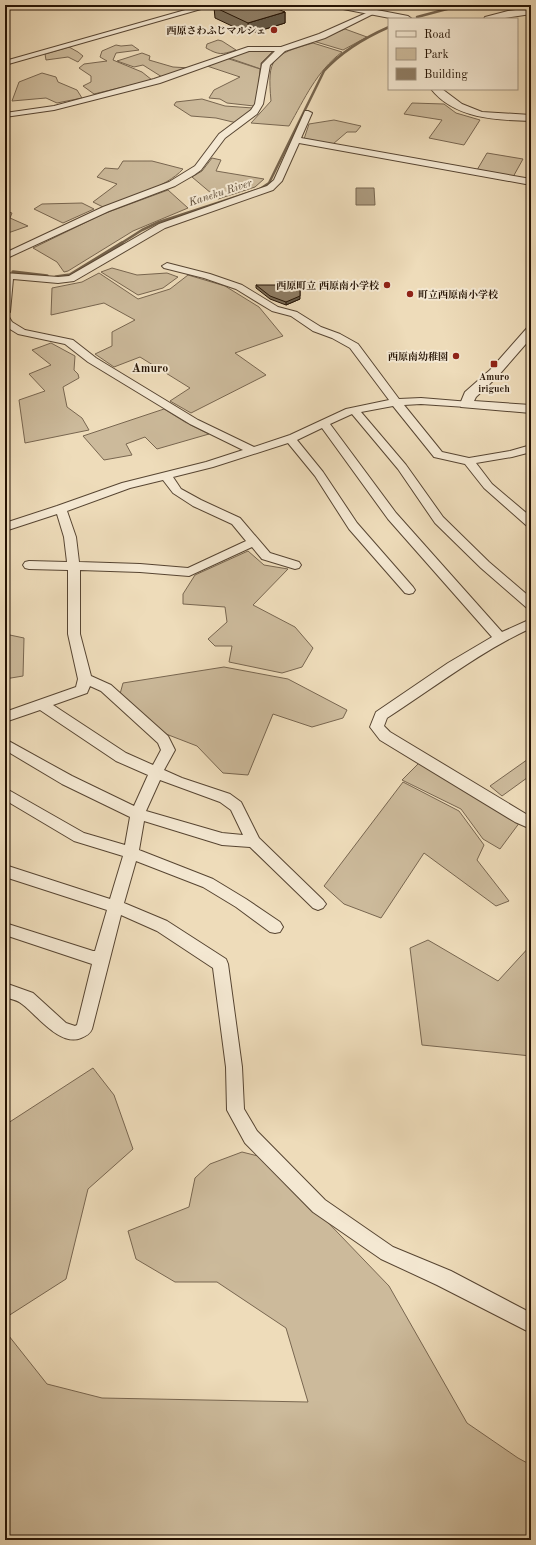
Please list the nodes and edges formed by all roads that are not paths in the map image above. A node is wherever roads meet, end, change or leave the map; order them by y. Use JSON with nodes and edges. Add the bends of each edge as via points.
{"nodes":[{"id":1,"x":211,"y":5,"type":"edge"},
{"id":2,"x":338,"y":5,"type":"edge"},
{"id":3,"x":531,"y":11,"type":"edge"},
{"id":4,"x":373,"y":12,"type":"junction"},
{"id":5,"x":403,"y":18,"type":"edge"},
{"id":6,"x":492,"y":18,"type":"edge"},
{"id":7,"x":282,"y":49,"type":"junction"},
{"id":8,"x":5,"y":62,"type":"edge"},
{"id":9,"x":437,"y":90,"type":"edge"},
{"id":10,"x":308,"y":113,"type":"dead end"},
{"id":11,"x":5,"y":115,"type":"edge"},
{"id":12,"x":531,"y":118,"type":"edge"},
{"id":13,"x":296,"y":140,"type":"junction"},
{"id":14,"x":531,"y":182,"type":"edge"},
{"id":15,"x":5,"y":256,"type":"edge"},
{"id":16,"x":167,"y":266,"type":"dead end"},
{"id":17,"x":7,"y":276,"type":"edge"},
{"id":18,"x":5,"y":312,"type":"edge"},
{"id":19,"x":5,"y":317,"type":"edge"},
{"id":20,"x":531,"y":331,"type":"edge"},
{"id":21,"x":396,"y":402,"type":"junction"},
{"id":22,"x":466,"y":404,"type":"junction"},
{"id":23,"x":354,"y":410,"type":"junction"},
{"id":24,"x":531,"y":410,"type":"edge"},
{"id":25,"x":324,"y":423,"type":"junction"},
{"id":26,"x":290,"y":438,"type":"junction"},
{"id":27,"x":531,"y":448,"type":"edge"},
{"id":28,"x":252,"y":451,"type":"junction"},
{"id":29,"x":469,"y":461,"type":"junction"},
{"id":30,"x":166,"y":476,"type":"junction"},
{"id":31,"x":61,"y":510,"type":"junction"},
{"id":32,"x":531,"y":523,"type":"edge"},
{"id":33,"x":5,"y":527,"type":"edge"},
{"id":34,"x":254,"y":542,"type":"junction"},
{"id":35,"x":295,"y":564,"type":"dead end"},
{"id":36,"x":29,"y":565,"type":"dead end"},
{"id":37,"x":74,"y":567,"type":"junction"},
{"id":38,"x":409,"y":590,"type":"dead end"},
{"id":39,"x":531,"y":605,"type":"edge"},
{"id":40,"x":531,"y":623,"type":"edge"},
{"id":41,"x":500,"y":637,"type":"junction"},
{"id":42,"x":85,"y":679,"type":"junction"},
{"id":43,"x":41,"y":704,"type":"junction"},
{"id":44,"x":5,"y":717,"type":"edge"},
{"id":45,"x":5,"y":744,"type":"edge"},
{"id":46,"x":156,"y":772,"type":"junction"},
{"id":47,"x":5,"y":794,"type":"edge"},
{"id":48,"x":138,"y":814,"type":"junction"},
{"id":49,"x":531,"y":823,"type":"edge"},
{"id":50,"x":254,"y":842,"type":"junction"},
{"id":51,"x":131,"y":853,"type":"junction"},
{"id":52,"x":5,"y":871,"type":"edge"},
{"id":53,"x":318,"y":904,"type":"dead end"},
{"id":54,"x":117,"y":907,"type":"junction"},
{"id":55,"x":275,"y":927,"type":"dead end"},
{"id":56,"x":5,"y":929,"type":"edge"},
{"id":57,"x":102,"y":955,"type":"junction"},
{"id":58,"x":5,"y":990,"type":"edge"},
{"id":59,"x":531,"y":1323,"type":"edge"}],
"edges":[{"from":1,"to":8,"type":"street"},
{"from":2,"to":4,"type":"street"},
{"from":3,"to":6,"type":"street"},
{"from":4,"to":5,"type":"street"},
{"from":4,"to":7,"type":"street","via":[[322,36]]},
{"from":7,"to":11,"type":"street","via":[[248,49],[156,82],[54,108]]},
{"from":7,"to":15,"type":"street","via":[[266,64],[259,104],[254,112],[222,136],[198,168],[172,184],[106,209]]},
{"from":9,"to":12,"type":"street","via":[[469,112],[492,117]]},
{"from":10,"to":13,"type":"street"},
{"from":13,"to":14,"type":"street"},
{"from":13,"to":17,"type":"street","via":[[278,181],[270,188],[162,226],[71,279]]},
{"from":16,"to":21,"type":"street","via":[[239,287],[275,309],[294,314],[317,329],[354,346]]},
{"from":17,"to":18,"type":"street"},
{"from":19,"to":28,"type":"street","via":[[8,324],[22,332],[69,342],[92,360],[181,414]]},
{"from":20,"to":22,"type":"street","via":[[515,351],[470,395]]},
{"from":21,"to":22,"type":"street"},
{"from":21,"to":23,"type":"street"},
{"from":21,"to":29,"type":"street","via":[[438,454]]},
{"from":22,"to":24,"type":"street"},
{"from":23,"to":25,"type":"street"},
{"from":23,"to":39,"type":"street","via":[[402,467],[439,520]]},
{"from":25,"to":26,"type":"street"},
{"from":25,"to":41,"type":"street","via":[[392,516]]},
{"from":26,"to":28,"type":"street"},
{"from":26,"to":38,"type":"street","via":[[319,474],[353,526]]},
{"from":27,"to":29,"type":"street"},
{"from":28,"to":30,"type":"street"},
{"from":29,"to":32,"type":"street","via":[[488,486]]},
{"from":30,"to":31,"type":"street","via":[[126,485]]},
{"from":30,"to":34,"type":"street","via":[[177,491],[236,521]]},
{"from":31,"to":33,"type":"street"},
{"from":31,"to":37,"type":"street","via":[[70,536]]},
{"from":34,"to":35,"type":"street","via":[[266,556]]},
{"from":34,"to":37,"type":"street","via":[[189,572]]},
{"from":36,"to":37,"type":"street"},
{"from":37,"to":42,"type":"street","via":[[74,634]]},
{"from":40,"to":41,"type":"street"},
{"from":41,"to":49,"type":"street","via":[[381,715],[377,727],[385,736]]},
{"from":42,"to":43,"type":"street","via":[[82,690]]},
{"from":42,"to":46,"type":"street","via":[[106,688],[163,740],[168,750]]},
{"from":43,"to":44,"type":"street"},
{"from":43,"to":46,"type":"street","via":[[121,757]]},
{"from":45,"to":48,"type":"street","via":[[67,780]]},
{"from":46,"to":48,"type":"street"},
{"from":46,"to":50,"type":"street","via":[[225,798],[236,806]]},
{"from":47,"to":51,"type":"street","via":[[79,838]]},
{"from":48,"to":50,"type":"street","via":[[222,839]]},
{"from":48,"to":51,"type":"street"},
{"from":50,"to":53,"type":"street"},
{"from":51,"to":54,"type":"street"},
{"from":51,"to":55,"type":"street","via":[[208,883]]},
{"from":52,"to":54,"type":"street"},
{"from":54,"to":57,"type":"street"},
{"from":54,"to":59,"type":"street","via":[[162,926],[220,964],[234,1066],[236,1110],[251,1138],[314,1200],[387,1253],[444,1278]]},
{"from":56,"to":57,"type":"street","via":[[92,958]]},
{"from":57,"to":58,"type":"street","via":[[84,1029],[76,1033],[61,1029],[27,998]]}]}
